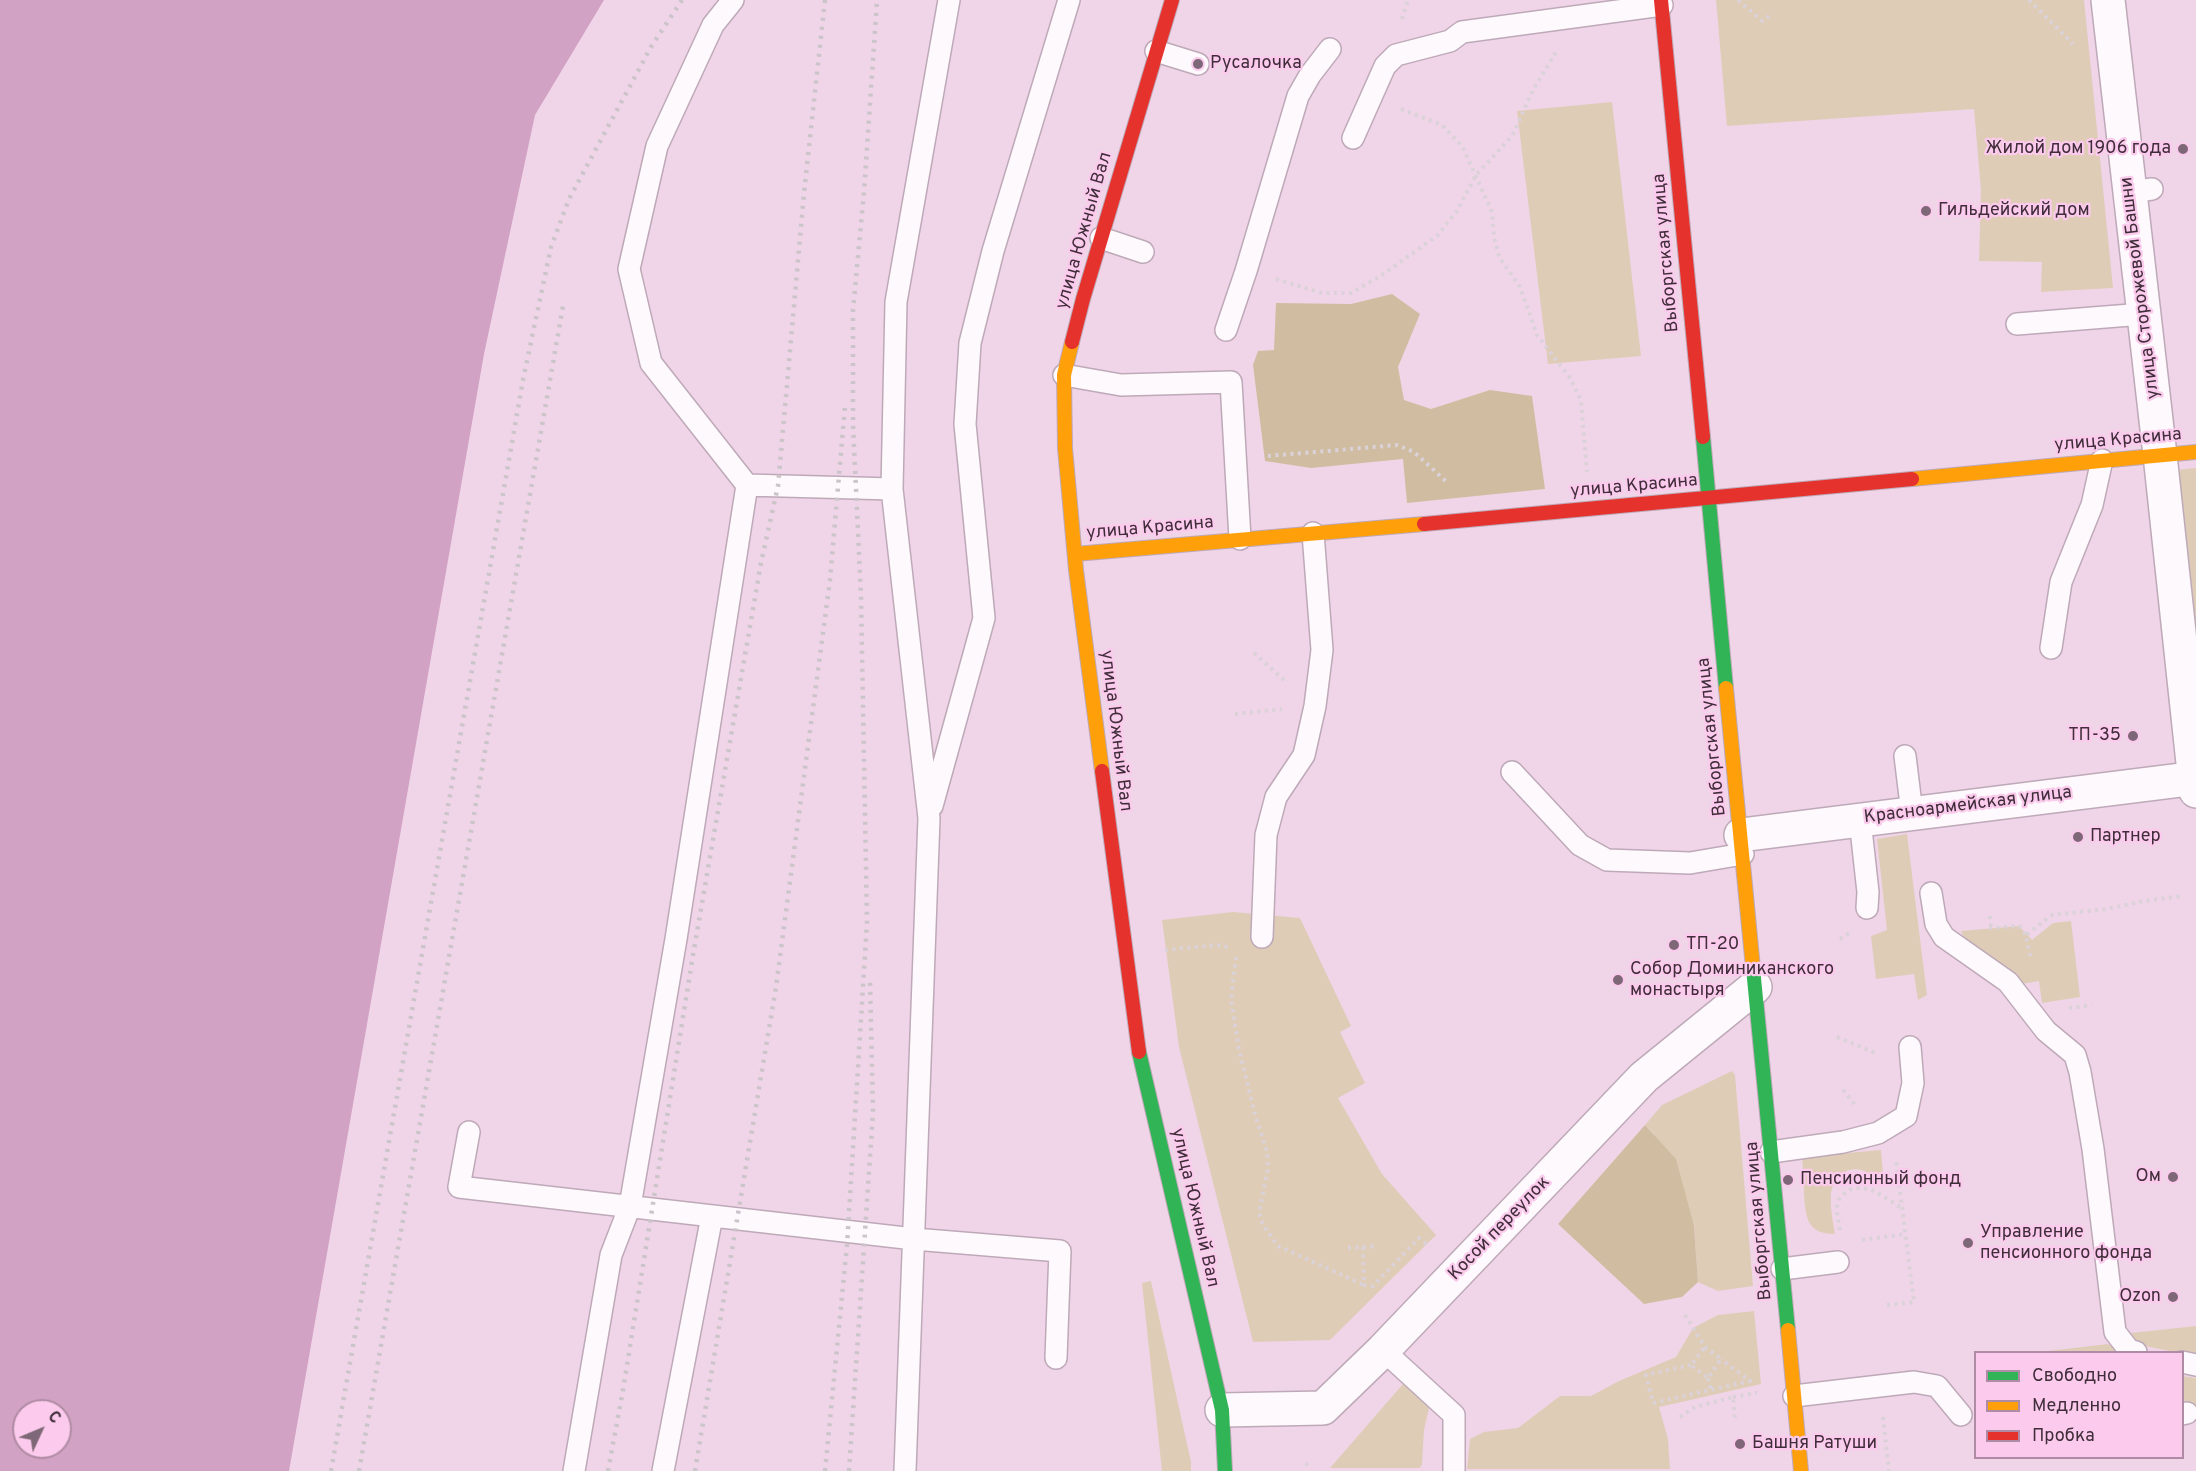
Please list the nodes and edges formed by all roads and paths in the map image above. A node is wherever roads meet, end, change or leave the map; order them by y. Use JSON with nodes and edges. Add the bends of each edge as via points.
{"nodes":[{"id":1,"x":733,"y":0,"type":"edge"},
{"id":2,"x":1069,"y":0,"type":"edge"},
{"id":3,"x":1172,"y":0,"type":"edge"},
{"id":4,"x":1408,"y":0,"type":"edge"},
{"id":5,"x":1738,"y":0,"type":"edge"},
{"id":6,"x":2108,"y":0,"type":"edge"},
{"id":7,"x":1662,"y":3,"type":"edge"},
{"id":8,"x":944,"y":4,"type":"edge"},
{"id":9,"x":1404,"y":8,"type":"dead end"},
{"id":10,"x":1771,"y":15,"type":"dead end"},
{"id":11,"x":1577,"y":16,"type":"junction"},
{"id":12,"x":1330,"y":49,"type":"dead end"},
{"id":13,"x":1156,"y":51,"type":"junction"},
{"id":14,"x":1197,"y":64,"type":"dead end"},
{"id":15,"x":1370,"y":99,"type":"junction"},
{"id":16,"x":1353,"y":138,"type":"dead end"},
{"id":17,"x":1476,"y":176,"type":"junction"},
{"id":18,"x":1101,"y":238,"type":"junction"},
{"id":19,"x":1143,"y":252,"type":"dead end"},
{"id":20,"x":1297,"y":285,"type":"dead end"},
{"id":21,"x":2144,"y":314,"type":"junction"},
{"id":22,"x":2017,"y":324,"type":"dead end"},
{"id":23,"x":1226,"y":330,"type":"dead end"},
{"id":24,"x":1064,"y":375,"type":"junction"},
{"id":25,"x":2196,"y":452,"type":"edge"},
{"id":26,"x":1294,"y":454,"type":"dead end"},
{"id":27,"x":2160,"y":455,"type":"junction"},
{"id":28,"x":2102,"y":460,"type":"junction"},
{"id":29,"x":747,"y":485,"type":"junction"},
{"id":30,"x":892,"y":489,"type":"junction"},
{"id":31,"x":1708,"y":499,"type":"junction"},
{"id":32,"x":1590,"y":509,"type":"junction"},
{"id":33,"x":1485,"y":518,"type":"junction"},
{"id":34,"x":1313,"y":533,"type":"junction"},
{"id":35,"x":1240,"y":539,"type":"junction"},
{"id":36,"x":1075,"y":554,"type":"junction"},
{"id":37,"x":2051,"y":648,"type":"dead end"},
{"id":38,"x":1254,"y":653,"type":"dead end"},
{"id":39,"x":1315,"y":706,"type":"junction"},
{"id":40,"x":1235,"y":714,"type":"dead end"},
{"id":41,"x":1905,"y":756,"type":"dead end"},
{"id":42,"x":1512,"y":772,"type":"dead end"},
{"id":43,"x":2195,"y":782,"type":"edge"},
{"id":44,"x":929,"y":818,"type":"junction"},
{"id":45,"x":1920,"y":819,"type":"junction"},
{"id":46,"x":1860,"y":820,"type":"junction"},
{"id":47,"x":1742,"y":845,"type":"junction"},
{"id":48,"x":1931,"y":893,"type":"dead end"},
{"id":49,"x":2182,"y":896,"type":"dead end"},
{"id":50,"x":1867,"y":908,"type":"dead end"},
{"id":51,"x":1990,"y":916,"type":"dead end"},
{"id":52,"x":1991,"y":928,"type":"dead end"},
{"id":53,"x":1262,"y":937,"type":"dead end"},
{"id":54,"x":1161,"y":951,"type":"dead end"},
{"id":55,"x":2031,"y":964,"type":"dead end"},
{"id":56,"x":1755,"y":987,"type":"junction"},
{"id":57,"x":1910,"y":1047,"type":"dead end"},
{"id":58,"x":469,"y":1132,"type":"dead end"},
{"id":59,"x":1771,"y":1152,"type":"junction"},
{"id":60,"x":1896,"y":1159,"type":"dead end"},
{"id":61,"x":630,"y":1206,"type":"junction"},
{"id":62,"x":1903,"y":1209,"type":"junction"},
{"id":63,"x":712,"y":1216,"type":"junction"},
{"id":64,"x":1840,"y":1233,"type":"dead end"},
{"id":65,"x":1906,"y":1234,"type":"junction"},
{"id":66,"x":914,"y":1239,"type":"junction"},
{"id":67,"x":1852,"y":1241,"type":"dead end"},
{"id":68,"x":1377,"y":1246,"type":"dead end"},
{"id":69,"x":1363,"y":1247,"type":"junction"},
{"id":70,"x":1348,"y":1248,"type":"dead end"},
{"id":71,"x":1432,"y":1249,"type":"dead end"},
{"id":72,"x":1838,"y":1262,"type":"dead end"},
{"id":73,"x":1782,"y":1269,"type":"junction"},
{"id":74,"x":1364,"y":1286,"type":"junction"},
{"id":75,"x":1887,"y":1305,"type":"dead end"},
{"id":76,"x":1685,"y":1315,"type":"dead end"},
{"id":77,"x":1705,"y":1347,"type":"junction"},
{"id":78,"x":1383,"y":1350,"type":"junction"},
{"id":79,"x":2131,"y":1351,"type":"edge"},
{"id":80,"x":1056,"y":1358,"type":"dead end"},
{"id":81,"x":1721,"y":1359,"type":"junction"},
{"id":82,"x":1691,"y":1365,"type":"junction"},
{"id":83,"x":1708,"y":1378,"type":"junction"},
{"id":84,"x":1879,"y":1386,"type":"junction"},
{"id":85,"x":1711,"y":1390,"type":"junction"},
{"id":86,"x":1767,"y":1392,"type":"dead end"},
{"id":87,"x":1794,"y":1396,"type":"junction"},
{"id":88,"x":1733,"y":1397,"type":"junction"},
{"id":89,"x":1222,"y":1410,"type":"junction"},
{"id":90,"x":1961,"y":1415,"type":"dead end"},
{"id":91,"x":1680,"y":1417,"type":"dead end"},
{"id":92,"x":1735,"y":1419,"type":"dead end"},
{"id":93,"x":1306,"y":1463,"type":"dead end"},
{"id":94,"x":1309,"y":1468,"type":"dead end"},
{"id":95,"x":574,"y":1471,"type":"edge"},
{"id":96,"x":663,"y":1471,"type":"edge"},
{"id":97,"x":905,"y":1471,"type":"edge"},
{"id":98,"x":1225,"y":1471,"type":"edge"},
{"id":99,"x":1454,"y":1471,"type":"edge"},
{"id":100,"x":1801,"y":1471,"type":"edge"},
{"id":101,"x":1889,"y":1471,"type":"edge"}],
"edges":[{"from":1,"to":29,"type":"lane","via":[[713,25],[657,146],[629,269],[651,363]]},
{"from":2,"to":44,"type":"lane","via":[[993,251],[970,343],[965,424],[984,618]]},
{"from":3,"to":13,"type":"street","name":"улица Южный Вал"},
{"from":4,"to":9,"type":"path"},
{"from":5,"to":10,"type":"path","via":[[1762,21]]},
{"from":6,"to":21,"type":"street","name":"улица Сторожевой Башни","via":[[2142,202]]},
{"from":7,"to":11,"type":"lane"},
{"from":7,"to":31,"type":"street","name":"Выборгская улица"},
{"from":8,"to":30,"type":"lane","via":[[896,302]]},
{"from":11,"to":15,"type":"lane","via":[[1462,32],[1450,41],[1396,55],[1385,66]]},
{"from":11,"to":17,"type":"path","via":[[1533,90],[1512,136]]},
{"from":12,"to":23,"type":"lane","via":[[1290,94],[1235,280]]},
{"from":13,"to":14,"type":"lane"},
{"from":13,"to":18,"type":"street","name":"улица Южный Вал"},
{"from":15,"to":16,"type":"lane"},
{"from":15,"to":17,"type":"path","via":[[1442,124],[1462,146]]},
{"from":17,"to":20,"type":"path","via":[[1457,211],[1437,236],[1379,277],[1351,292],[1322,292]]},
{"from":17,"to":32,"type":"path","via":[[1492,212],[1499,257],[1520,287],[1537,335],[1570,378],[1581,400]]},
{"from":18,"to":19,"type":"lane"},
{"from":18,"to":24,"type":"street","name":"улица Южный Вал"},
{"from":21,"to":22,"type":"lane"},
{"from":21,"to":27,"type":"street","name":"улица Сторожевой Башни"},
{"from":24,"to":35,"type":"lane","via":[[1121,385],[1231,382]]},
{"from":24,"to":36,"type":"street","name":"улица Южный Вал","via":[[1065,448]]},
{"from":25,"to":27,"type":"street","name":"улица Красина"},
{"from":26,"to":33,"type":"path","via":[[1397,445],[1414,452]]},
{"from":27,"to":28,"type":"street","name":"улица Красина"},
{"from":27,"to":43,"type":"street","name":"улица Сторожевой Башни"},
{"from":28,"to":31,"type":"street","name":"улица Красина"},
{"from":28,"to":37,"type":"lane","via":[[2092,505],[2061,582]]},
{"from":29,"to":30,"type":"lane"},
{"from":29,"to":61,"type":"lane"},
{"from":30,"to":44,"type":"lane"},
{"from":31,"to":32,"type":"street","name":"улица Красина"},
{"from":31,"to":47,"type":"street","name":"Выборгская улица"},
{"from":32,"to":33,"type":"street","name":"улица Красина"},
{"from":33,"to":34,"type":"street","name":"улица Красина"},
{"from":34,"to":35,"type":"street","name":"улица Красина"},
{"from":34,"to":39,"type":"lane","via":[[1322,650]]},
{"from":35,"to":36,"type":"street","name":"улица Красина"},
{"from":36,"to":89,"type":"street","name":"улица Южный Вал","via":[[1139,1055]]},
{"from":38,"to":39,"type":"path"},
{"from":39,"to":40,"type":"path"},
{"from":39,"to":53,"type":"lane","via":[[1304,755],[1276,797],[1266,835]]},
{"from":41,"to":45,"type":"lane"},
{"from":42,"to":47,"type":"lane","via":[[1580,845],[1606,860],[1690,863]]},
{"from":43,"to":45,"type":"street","name":"Красноармейская улица"},
{"from":44,"to":66,"type":"lane"},
{"from":45,"to":46,"type":"street","name":"Красноармейская улица"},
{"from":46,"to":47,"type":"street","name":"Красноармейская улица"},
{"from":46,"to":50,"type":"lane"},
{"from":47,"to":56,"type":"street","name":"Выборгская улица"},
{"from":48,"to":79,"type":"lane","via":[[1936,924],[1944,938],[2008,982],[2046,1030],[2075,1055],[2102,1148],[2115,1332]]},
{"from":49,"to":55,"type":"path","via":[[2052,915],[2026,935]]},
{"from":51,"to":52,"type":"path"},
{"from":54,"to":74,"type":"path","via":[[1217,945],[1237,948],[1231,999],[1242,1061],[1267,1151],[1268,1168],[1259,1214],[1278,1246]]},
{"from":56,"to":59,"type":"street","name":"Выборгская улица"},
{"from":56,"to":78,"type":"street","name":"Косой переулок","via":[[1644,1077]]},
{"from":57,"to":59,"type":"lane","via":[[1913,1083],[1906,1116],[1878,1133]]},
{"from":58,"to":61,"type":"lane","via":[[459,1188]]},
{"from":59,"to":73,"type":"street","name":"Выборгская улица"},
{"from":60,"to":62,"type":"path"},
{"from":61,"to":63,"type":"lane"},
{"from":61,"to":95,"type":"lane","via":[[611,1256]]},
{"from":62,"to":64,"type":"path","via":[[1860,1186],[1850,1188],[1837,1206]]},
{"from":62,"to":65,"type":"path"},
{"from":63,"to":66,"type":"lane"},
{"from":63,"to":96,"type":"lane"},
{"from":65,"to":67,"type":"path"},
{"from":65,"to":75,"type":"path","via":[[1914,1302]]},
{"from":66,"to":80,"type":"lane","via":[[1060,1251]]},
{"from":66,"to":97,"type":"lane"},
{"from":68,"to":69,"type":"path"},
{"from":69,"to":70,"type":"path"},
{"from":69,"to":74,"type":"path"},
{"from":71,"to":74,"type":"path","via":[[1419,1238],[1374,1286]]},
{"from":72,"to":73,"type":"lane"},
{"from":73,"to":87,"type":"street","name":"Выборгская улица"},
{"from":76,"to":77,"type":"path"},
{"from":77,"to":81,"type":"path"},
{"from":77,"to":82,"type":"path"},
{"from":78,"to":89,"type":"street","name":"Косой переулок","via":[[1323,1408]]},
{"from":78,"to":99,"type":"lane","via":[[1454,1415]]},
{"from":81,"to":83,"type":"path"},
{"from":81,"to":85,"type":"path","via":[[1750,1381]]},
{"from":82,"to":83,"type":"path"},
{"from":82,"to":85,"type":"path","via":[[1647,1375],[1653,1403]]},
{"from":83,"to":85,"type":"path"},
{"from":84,"to":87,"type":"lane"},
{"from":84,"to":90,"type":"lane","via":[[1914,1382],[1937,1386]]},
{"from":84,"to":101,"type":"path"},
{"from":86,"to":88,"type":"path"},
{"from":87,"to":100,"type":"street","name":"Выборгская улица"},
{"from":88,"to":91,"type":"path","via":[[1695,1407]]},
{"from":88,"to":92,"type":"path"},
{"from":89,"to":98,"type":"street","name":"улица Южный Вал"},
{"from":93,"to":94,"type":"path"}]}
